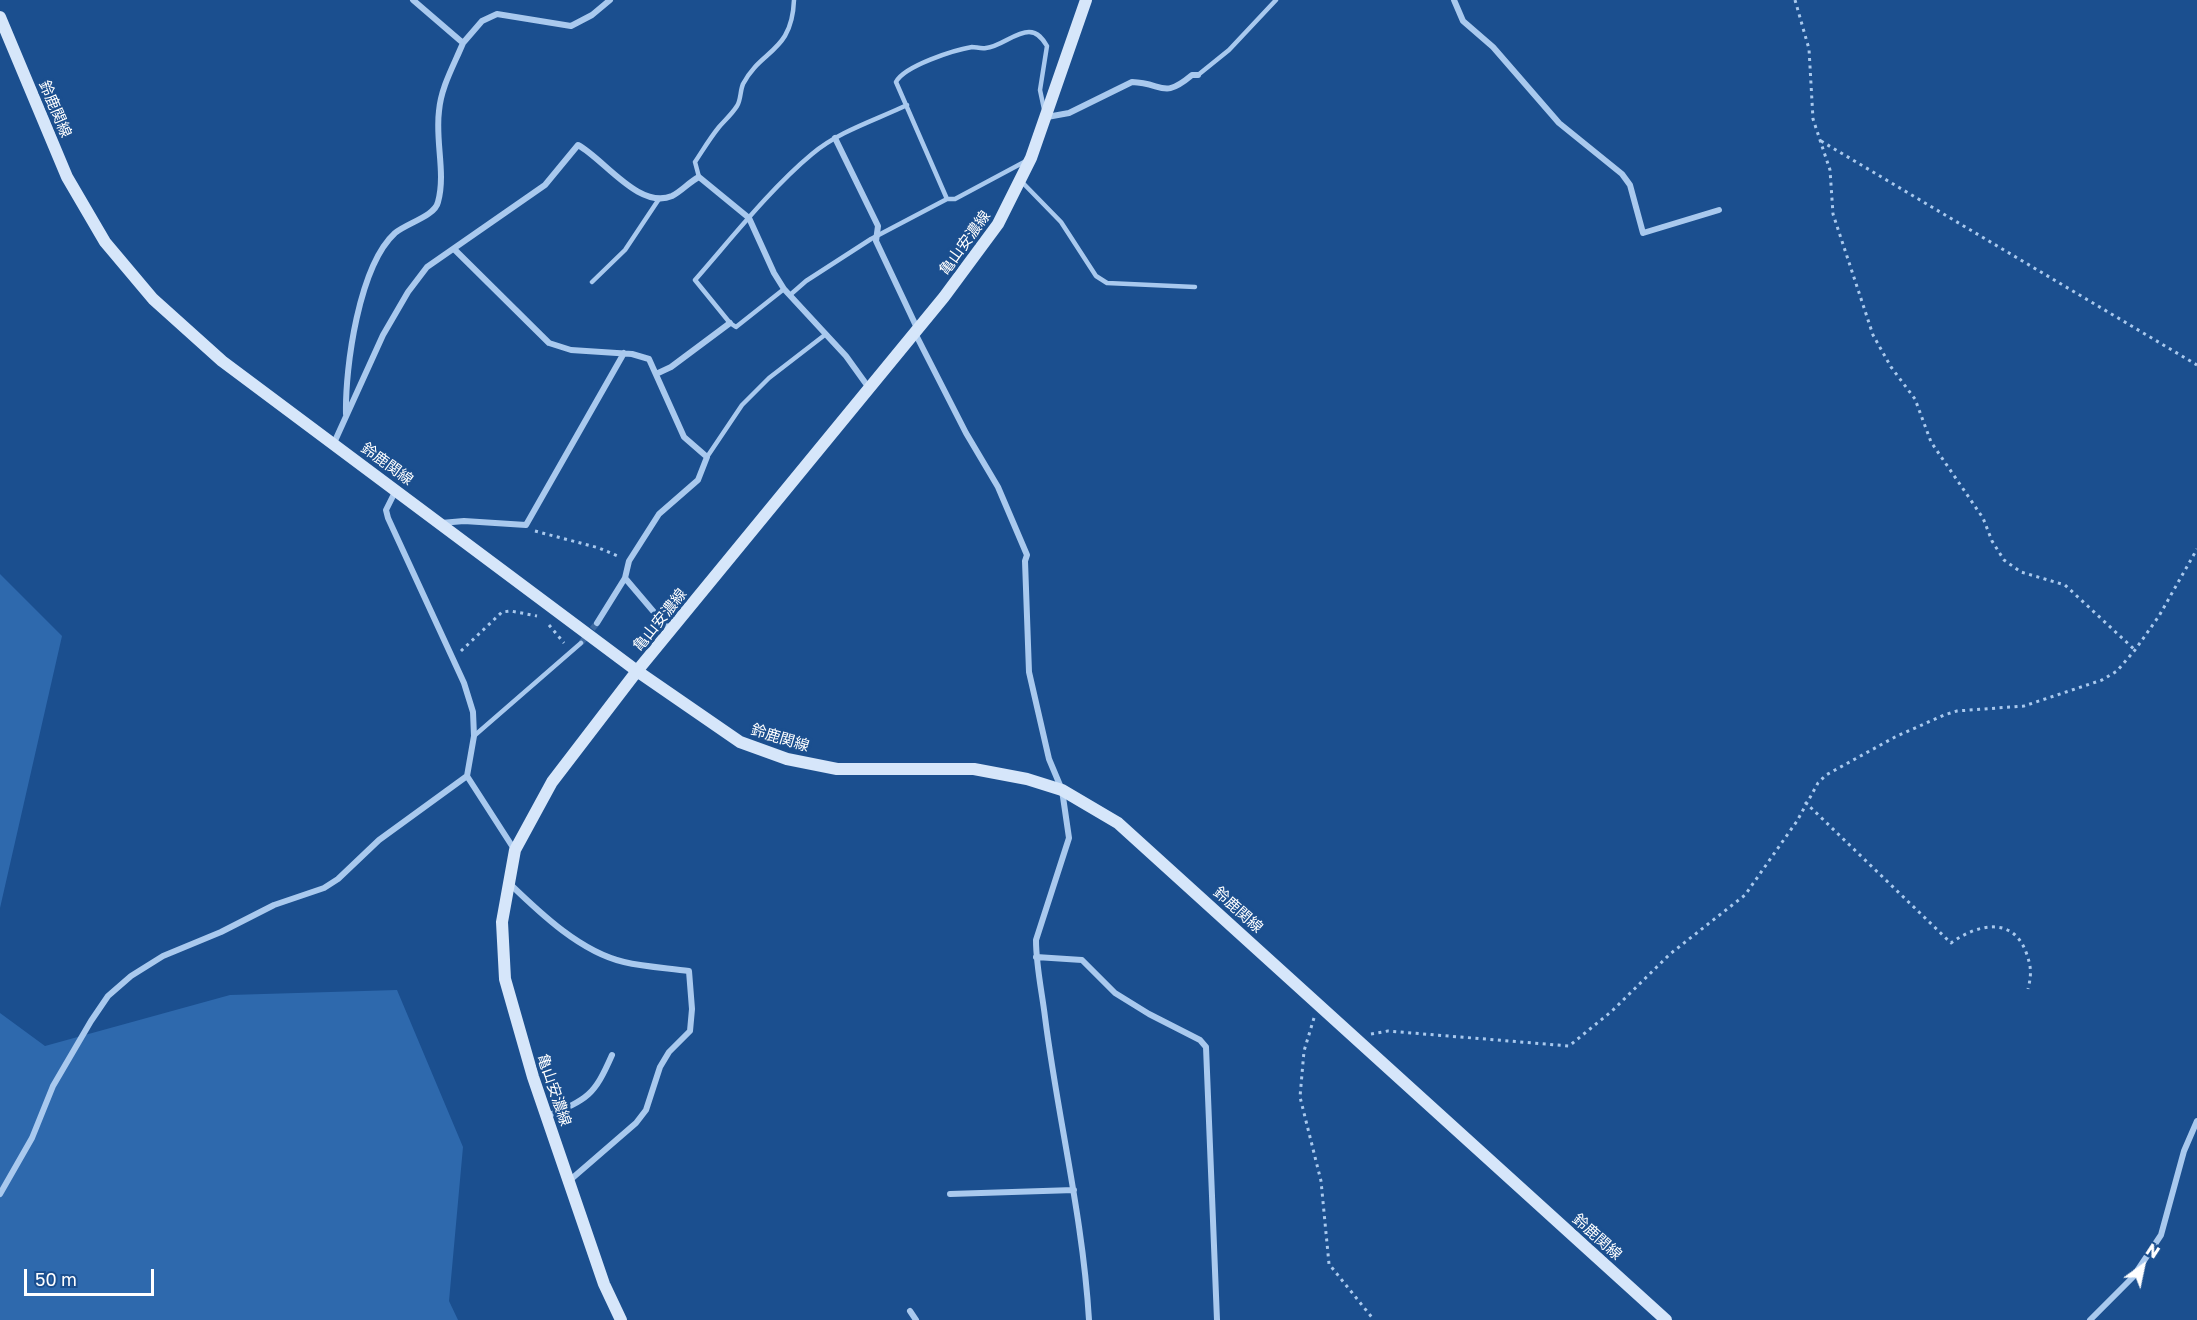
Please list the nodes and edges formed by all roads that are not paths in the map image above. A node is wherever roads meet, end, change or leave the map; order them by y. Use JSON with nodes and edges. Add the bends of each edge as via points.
{"nodes":[{"id":1,"x":413,"y":0,"type":"edge"},
{"id":2,"x":610,"y":0,"type":"edge"},
{"id":3,"x":794,"y":0,"type":"edge"},
{"id":4,"x":1086,"y":0,"type":"edge"},
{"id":5,"x":1276,"y":0,"type":"edge"},
{"id":6,"x":1454,"y":0,"type":"edge"},
{"id":7,"x":0,"y":17,"type":"edge"},
{"id":8,"x":463,"y":43,"type":"junction"},
{"id":9,"x":1198,"y":75,"type":"joint"},
{"id":10,"x":907,"y":105,"type":"junction"},
{"id":11,"x":1046,"y":117,"type":"junction"},
{"id":12,"x":835,"y":138,"type":"junction"},
{"id":13,"x":1031,"y":158,"type":"junction"},
{"id":14,"x":699,"y":177,"type":"junction"},
{"id":15,"x":1022,"y":181,"type":"junction"},
{"id":16,"x":947,"y":199,"type":"junction"},
{"id":17,"x":660,"y":200,"type":"junction"},
{"id":18,"x":1719,"y":210,"type":"dead end"},
{"id":19,"x":749,"y":218,"type":"junction"},
{"id":20,"x":876,"y":237,"type":"junction"},
{"id":21,"x":454,"y":249,"type":"junction"},
{"id":22,"x":592,"y":282,"type":"dead end"},
{"id":23,"x":1195,"y":287,"type":"dead end"},
{"id":24,"x":784,"y":289,"type":"junction"},
{"id":25,"x":790,"y":295,"type":"junction"},
{"id":26,"x":730,"y":323,"type":"junction"},
{"id":27,"x":916,"y":329,"type":"junction"},
{"id":28,"x":826,"y":334,"type":"junction"},
{"id":29,"x":624,"y":353,"type":"junction"},
{"id":30,"x":656,"y":374,"type":"junction"},
{"id":31,"x":869,"y":388,"type":"junction"},
{"id":32,"x":346,"y":415,"type":"junction"},
{"id":33,"x":334,"y":443,"type":"junction"},
{"id":34,"x":707,"y":457,"type":"junction"},
{"id":35,"x":397,"y":489,"type":"junction"},
{"id":36,"x":441,"y":523,"type":"junction"},
{"id":37,"x":625,"y":578,"type":"junction"},
{"id":38,"x":597,"y":623,"type":"tunnel mouth"},
{"id":39,"x":670,"y":631,"type":"junction"},
{"id":40,"x":581,"y":643,"type":"tunnel mouth"},
{"id":41,"x":637,"y":671,"type":"junction"},
{"id":42,"x":474,"y":736,"type":"junction"},
{"id":43,"x":467,"y":776,"type":"junction"},
{"id":44,"x":1062,"y":790,"type":"junction"},
{"id":45,"x":515,"y":850,"type":"junction"},
{"id":46,"x":507,"y":882,"type":"junction"},
{"id":47,"x":1036,"y":957,"type":"junction"},
{"id":48,"x":612,"y":1055,"type":"dead end"},
{"id":49,"x":547,"y":1116,"type":"junction"},
{"id":50,"x":2197,"y":1121,"type":"edge"},
{"id":51,"x":568,"y":1182,"type":"junction"},
{"id":52,"x":1074,"y":1190,"type":"junction"},
{"id":53,"x":0,"y":1194,"type":"edge"},
{"id":54,"x":950,"y":1194,"type":"dead end"},
{"id":55,"x":910,"y":1311,"type":"dead end"},
{"id":56,"x":621,"y":1320,"type":"edge"},
{"id":57,"x":916,"y":1320,"type":"edge"},
{"id":58,"x":1089,"y":1320,"type":"edge"},
{"id":59,"x":1217,"y":1320,"type":"edge"},
{"id":60,"x":1666,"y":1320,"type":"edge"},
{"id":61,"x":2090,"y":1320,"type":"edge"}],
"edges":[{"from":1,"to":8,"type":"street"},
{"from":2,"to":8,"type":"street","via":[[571,26],[497,14],[482,21]]},
{"from":3,"to":14,"type":"lane","via":[[792,21],[779,46],[750,74],[734,112],[696,162]]},
{"from":4,"to":11,"type":"main road","name":"亀山安濃線"},
{"from":5,"to":9,"type":"lane","via":[[1230,50]]},
{"from":6,"to":18,"type":"street","via":[[1463,21],[1493,47],[1558,123],[1622,174],[1630,185],[1643,233]]},
{"from":7,"to":33,"type":"main road","name":"鈴鹿関線","via":[[67,177],[105,242],[153,299],[202,345]]},
{"from":8,"to":32,"type":"street","via":[[443,90],[439,111],[438,204],[386,243],[362,294],[348,361]]},
{"from":9,"to":11,"type":"street","via":[[1164,90],[1132,82],[1069,113]]},
{"from":10,"to":11,"type":"lane","via":[[897,82],[900,76],[929,61],[973,47],[986,48],[1028,32],[1036,33],[1047,46],[1040,90]]},
{"from":10,"to":12,"type":"lane"},
{"from":10,"to":16,"type":"lane"},
{"from":11,"to":13,"type":"main road","name":"亀山安濃線"},
{"from":12,"to":19,"type":"lane","via":[[812,154]]},
{"from":12,"to":20,"type":"street","via":[[878,226]]},
{"from":13,"to":15,"type":"main road","name":"亀山安濃線"},
{"from":13,"to":16,"type":"lane","via":[[955,199]]},
{"from":14,"to":17,"type":"street"},
{"from":14,"to":19,"type":"street"},
{"from":15,"to":23,"type":"lane","via":[[1061,222],[1096,276],[1107,283]]},
{"from":15,"to":27,"type":"main road","name":"亀山安濃線","via":[[981,249]]},
{"from":16,"to":20,"type":"lane"},
{"from":17,"to":21,"type":"street","via":[[631,188],[578,145],[545,185]]},
{"from":17,"to":22,"type":"lane","via":[[625,250]]},
{"from":19,"to":24,"type":"street"},
{"from":19,"to":26,"type":"lane","via":[[695,280]]},
{"from":20,"to":25,"type":"lane"},
{"from":20,"to":27,"type":"street"},
{"from":21,"to":29,"type":"street","via":[[549,343],[571,350]]},
{"from":21,"to":32,"type":"street","via":[[427,267],[408,292]]},
{"from":24,"to":25,"type":"street"},
{"from":24,"to":26,"type":"lane","via":[[736,327]]},
{"from":25,"to":28,"type":"street"},
{"from":26,"to":30,"type":"street"},
{"from":27,"to":31,"type":"main road","name":"亀山安濃線"},
{"from":27,"to":44,"type":"street","via":[[966,434],[998,487],[1027,555],[1029,672],[1046,750]]},
{"from":28,"to":31,"type":"street"},
{"from":28,"to":34,"type":"lane","via":[[769,378],[742,405]]},
{"from":29,"to":30,"type":"street","via":[[650,359]]},
{"from":29,"to":36,"type":"street","via":[[526,525]]},
{"from":30,"to":34,"type":"street","via":[[684,437]]},
{"from":31,"to":39,"type":"main road","name":"亀山安濃線"},
{"from":32,"to":33,"type":"street"},
{"from":33,"to":35,"type":"main road","name":"鈴鹿関線"},
{"from":34,"to":37,"type":"street","via":[[698,480],[659,514],[629,561]]},
{"from":35,"to":36,"type":"main road","name":"鈴鹿関線"},
{"from":35,"to":42,"type":"street","via":[[387,510],[388,518],[464,683],[473,712]]},
{"from":36,"to":41,"type":"main road","name":"鈴鹿関線"},
{"from":37,"to":38,"type":"street"},
{"from":37,"to":39,"type":"street"},
{"from":39,"to":41,"type":"main road","name":"亀山安濃線"},
{"from":40,"to":42,"type":"lane"},
{"from":41,"to":44,"type":"main road","name":"鈴鹿関線","via":[[740,742],[787,759],[837,768],[974,769],[1027,778]]},
{"from":41,"to":45,"type":"main road","name":"亀山安濃線","via":[[552,782]]},
{"from":42,"to":43,"type":"street"},
{"from":43,"to":45,"type":"street"},
{"from":43,"to":53,"type":"street","via":[[379,840],[324,888],[274,905],[163,956],[108,996],[53,1086],[32,1138]]},
{"from":44,"to":47,"type":"street","via":[[1069,838],[1036,940]]},
{"from":44,"to":60,"type":"main road","name":"鈴鹿関線","via":[[1118,823]]},
{"from":45,"to":46,"type":"main road","name":"亀山安濃線"},
{"from":46,"to":49,"type":"main road","name":"亀山安濃線","via":[[502,922],[505,979]]},
{"from":46,"to":51,"type":"street","via":[[546,917],[603,954],[623,962],[689,970],[693,1009],[690,1031],[660,1067],[646,1110],[636,1124]]},
{"from":47,"to":52,"type":"street"},
{"from":47,"to":59,"type":"street","via":[[1082,960],[1115,993],[1206,1047]]},
{"from":48,"to":49,"type":"street","via":[[602,1079],[586,1100]]},
{"from":49,"to":51,"type":"main road","name":"亀山安濃線"},
{"from":50,"to":61,"type":"street","via":[[2184,1151],[2161,1235],[2133,1277]]},
{"from":51,"to":56,"type":"main road","name":"亀山安濃線"},
{"from":52,"to":54,"type":"street"},
{"from":52,"to":58,"type":"street"},
{"from":55,"to":57,"type":"street"}]}
